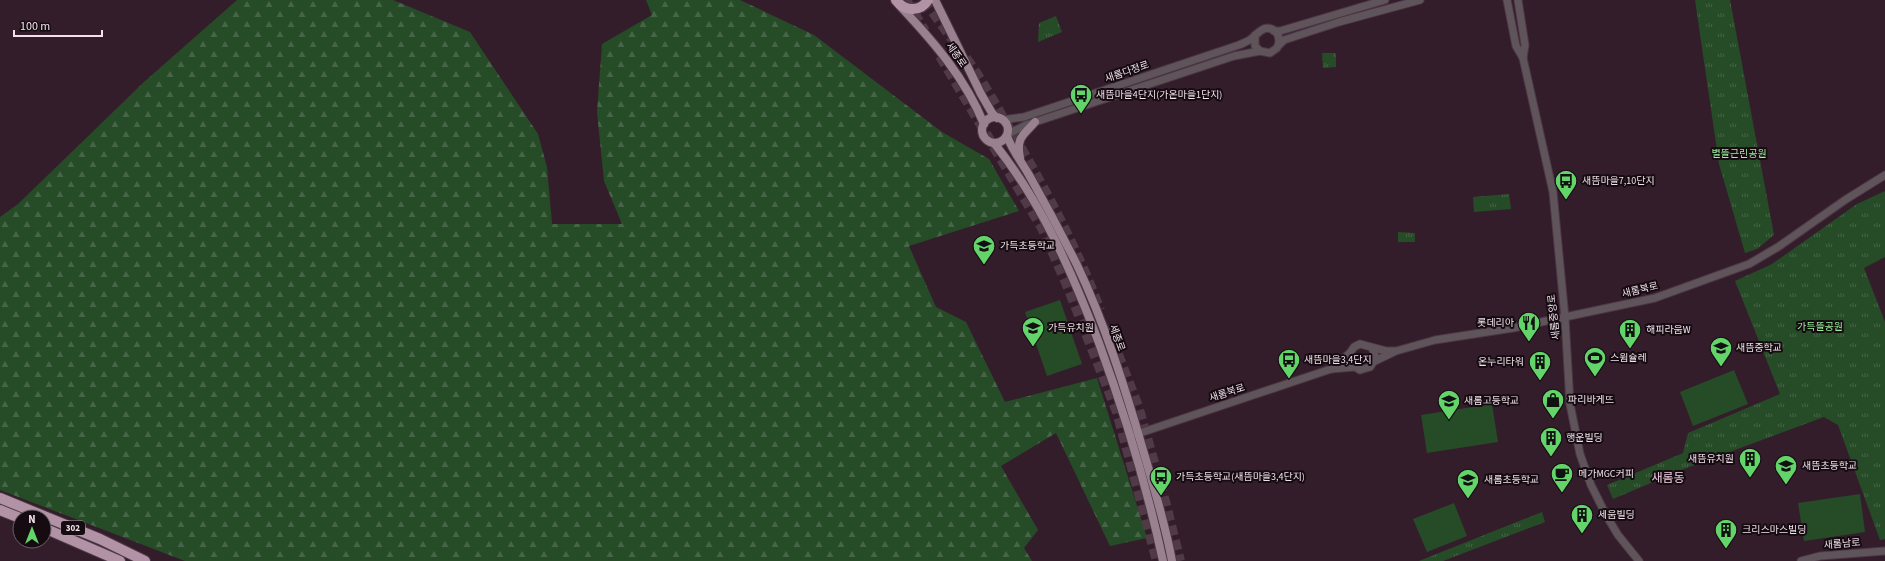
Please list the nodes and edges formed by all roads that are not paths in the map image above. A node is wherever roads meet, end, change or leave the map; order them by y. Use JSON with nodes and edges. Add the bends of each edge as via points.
{"nodes":[{"id":1,"x":928,"y":0,"type":"edge"},
{"id":2,"x":935,"y":0,"type":"edge"},
{"id":3,"x":1385,"y":0,"type":"edge"},
{"id":4,"x":1420,"y":0,"type":"edge"},
{"id":5,"x":1507,"y":0,"type":"edge"},
{"id":6,"x":1518,"y":0,"type":"edge"},
{"id":7,"x":898,"y":3,"type":"edge"},
{"id":8,"x":1274,"y":31,"type":"junction"},
{"id":9,"x":1255,"y":35,"type":"junction"},
{"id":10,"x":1278,"y":45,"type":"junction"},
{"id":11,"x":1260,"y":51,"type":"junction"},
{"id":12,"x":1523,"y":58,"type":"junction"},
{"id":13,"x":1000,"y":119,"type":"junction"},
{"id":14,"x":1035,"y":122,"type":"junction"},
{"id":15,"x":984,"y":124,"type":"junction"},
{"id":16,"x":1007,"y":135,"type":"junction"},
{"id":17,"x":994,"y":143,"type":"junction"},
{"id":18,"x":1021,"y":161,"type":"junction"},
{"id":19,"x":1885,"y":175,"type":"edge"},
{"id":20,"x":1565,"y":318,"type":"junction"},
{"id":21,"x":1372,"y":348,"type":"junction"},
{"id":22,"x":1396,"y":351,"type":"junction"},
{"id":23,"x":1350,"y":353,"type":"junction"},
{"id":24,"x":1375,"y":362,"type":"junction"},
{"id":25,"x":1354,"y":367,"type":"junction"},
{"id":26,"x":1331,"y":369,"type":"junction"},
{"id":27,"x":1138,"y":434,"type":"junction"},
{"id":28,"x":1130,"y":436,"type":"junction"},
{"id":29,"x":0,"y":498,"type":"edge"},
{"id":30,"x":0,"y":510,"type":"edge"},
{"id":31,"x":12,"y":515,"type":"edge"},
{"id":32,"x":52,"y":531,"type":"edge"},
{"id":33,"x":1885,"y":551,"type":"edge"},
{"id":34,"x":120,"y":561,"type":"edge"},
{"id":35,"x":145,"y":561,"type":"edge"},
{"id":36,"x":1163,"y":561,"type":"edge"},
{"id":37,"x":1172,"y":561,"type":"edge"},
{"id":38,"x":1639,"y":561,"type":"edge"},
{"id":39,"x":1801,"y":561,"type":"edge"}],
"edges":[{"from":1,"to":7,"type":"highway","via":[[919,8],[911,10]]},
{"from":2,"to":13,"type":"main road","name":"세종로","via":[[981,94],[992,113]]},
{"from":3,"to":8,"type":"street"},
{"from":4,"to":10,"type":"street","via":[[1339,22],[1290,38]]},
{"from":5,"to":12,"type":"street","name":"새롬중앙로","via":[[1516,46]]},
{"from":6,"to":12,"type":"street","name":"새롬중앙로","via":[[1525,46]]},
{"from":7,"to":15,"type":"main road","name":"세종로","via":[[934,41],[967,88]]},
{"from":8,"to":9,"type":"street","via":[[1263,29]]},
{"from":8,"to":10,"type":"street","via":[[1279,38]]},
{"from":9,"to":11,"type":"street","via":[[1255,46]]},
{"from":9,"to":13,"type":"street","name":"새롬다정로","via":[[1239,45],[1024,117]]},
{"from":10,"to":11,"type":"street","via":[[1270,53]]},
{"from":11,"to":14,"type":"street","name":"새롬다정로","via":[[1234,56]]},
{"from":12,"to":20,"type":"street","name":"새롬중앙로","via":[[1553,192]]},
{"from":13,"to":15,"type":"main road","via":[[990,119]]},
{"from":13,"to":16,"type":"main road","via":[[1007,125]]},
{"from":14,"to":16,"type":"street","name":"새롬다정로"},
{"from":14,"to":18,"type":"main road","via":[[1020,137]]},
{"from":15,"to":17,"type":"main road","via":[[982,129],[985,138]]},
{"from":16,"to":17,"type":"main road","via":[[1000,142]]},
{"from":16,"to":18,"type":"main road","name":"세종로"},
{"from":17,"to":28,"type":"main road","name":"세종로","via":[[1044,216],[1070,270],[1109,370]]},
{"from":18,"to":27,"type":"main road","name":"세종로","via":[[1083,278],[1115,361]]},
{"from":19,"to":20,"type":"street","name":"새롬북로","via":[[1749,264],[1654,298]]},
{"from":20,"to":22,"type":"street","name":"새롬북로","via":[[1435,340]]},
{"from":20,"to":38,"type":"street","name":"새롬중앙로","via":[[1570,404],[1580,454],[1591,485],[1606,515]]},
{"from":21,"to":22,"type":"street"},
{"from":21,"to":23,"type":"street","via":[[1367,344],[1360,344]]},
{"from":21,"to":24,"type":"street","via":[[1376,354]]},
{"from":22,"to":24,"type":"street","name":"새롬북로"},
{"from":23,"to":25,"type":"street","via":[[1350,361]]},
{"from":23,"to":26,"type":"street","name":"새롬북로"},
{"from":24,"to":25,"type":"street","via":[[1367,369],[1360,370]]},
{"from":25,"to":26,"type":"street","name":"새롬북로"},
{"from":26,"to":27,"type":"street","name":"새롬북로"},
{"from":27,"to":28,"type":"street","name":"새롬북로"},
{"from":27,"to":37,"type":"main road","name":"세종로"},
{"from":28,"to":36,"type":"main road","name":"세종로","via":[[1150,503]]},
{"from":29,"to":35,"type":"highway","number":"302","via":[[100,539]]},
{"from":30,"to":31,"type":"highway"},
{"from":32,"to":34,"type":"highway","number":"302"},
{"from":33,"to":39,"type":"street","name":"새롬남로","via":[[1820,556]]}]}
